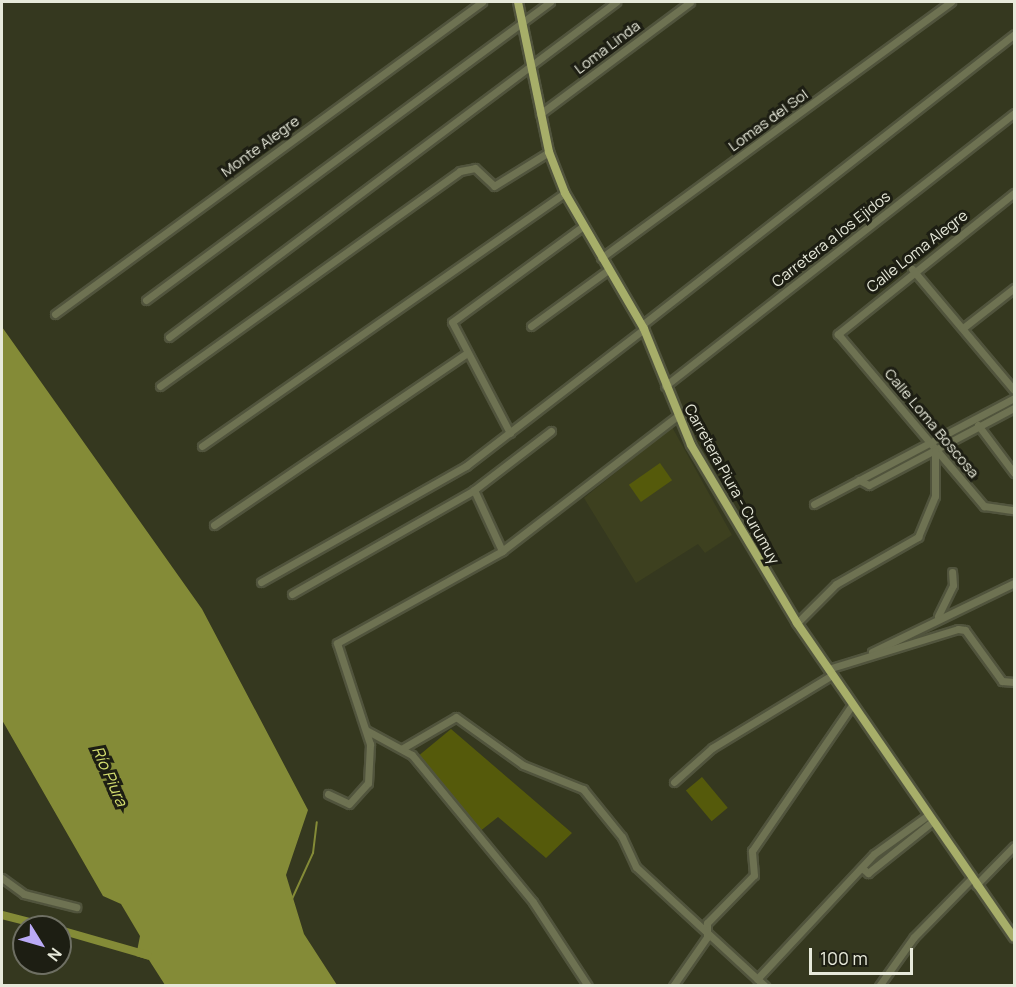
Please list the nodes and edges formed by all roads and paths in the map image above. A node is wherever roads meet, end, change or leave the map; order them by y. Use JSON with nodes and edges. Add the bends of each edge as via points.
{"nodes":[{"id":1,"x":482,"y":2,"type":"edge"},
{"id":2,"x":518,"y":2,"type":"edge"},
{"id":3,"x":550,"y":2,"type":"edge"},
{"id":4,"x":616,"y":2,"type":"edge"},
{"id":5,"x":690,"y":2,"type":"edge"},
{"id":6,"x":951,"y":2,"type":"edge"},
{"id":7,"x":522,"y":21,"type":"junction"},
{"id":8,"x":1014,"y":34,"type":"edge"},
{"id":9,"x":529,"y":67,"type":"junction"},
{"id":10,"x":1014,"y":113,"type":"edge"},
{"id":11,"x":540,"y":114,"type":"junction"},
{"id":12,"x":549,"y":152,"type":"junction"},
{"id":13,"x":565,"y":193,"type":"junction"},
{"id":14,"x":1014,"y":193,"type":"edge"},
{"id":15,"x":583,"y":226,"type":"junction"},
{"id":16,"x":601,"y":258,"type":"junction"},
{"id":17,"x":912,"y":269,"type":"junction"},
{"id":18,"x":608,"y":270,"type":"junction"},
{"id":19,"x":1014,"y":288,"type":"edge"},
{"id":20,"x":146,"y":300,"type":"dead end"},
{"id":21,"x":55,"y":314,"type":"dead end"},
{"id":22,"x":531,"y":326,"type":"dead end"},
{"id":23,"x":643,"y":327,"type":"junction"},
{"id":24,"x":963,"y":328,"type":"junction"},
{"id":25,"x":838,"y":334,"type":"joint"},
{"id":26,"x":169,"y":337,"type":"dead end"},
{"id":27,"x":467,"y":354,"type":"junction"},
{"id":28,"x":160,"y":386,"type":"dead end"},
{"id":29,"x":665,"y":386,"type":"junction"},
{"id":30,"x":1014,"y":390,"type":"edge"},
{"id":31,"x":1014,"y":398,"type":"edge"},
{"id":32,"x":1014,"y":408,"type":"edge"},
{"id":33,"x":677,"y":416,"type":"junction"},
{"id":34,"x":974,"y":419,"type":"junction"},
{"id":35,"x":980,"y":427,"type":"junction"},
{"id":36,"x":551,"y":431,"type":"dead end"},
{"id":37,"x":510,"y":433,"type":"junction"},
{"id":38,"x":933,"y":442,"type":"junction"},
{"id":39,"x":202,"y":446,"type":"dead end"},
{"id":40,"x":935,"y":451,"type":"junction"},
{"id":41,"x":1014,"y":473,"type":"edge"},
{"id":42,"x":858,"y":480,"type":"junction"},
{"id":43,"x":474,"y":489,"type":"junction"},
{"id":44,"x":814,"y":504,"type":"dead end"},
{"id":45,"x":1014,"y":510,"type":"edge"},
{"id":46,"x":214,"y":525,"type":"dead end"},
{"id":47,"x":502,"y":551,"type":"junction"},
{"id":48,"x":952,"y":572,"type":"dead end"},
{"id":49,"x":261,"y":582,"type":"dead end"},
{"id":50,"x":1014,"y":583,"type":"edge"},
{"id":51,"x":292,"y":594,"type":"dead end"},
{"id":52,"x":938,"y":616,"type":"junction"},
{"id":53,"x":797,"y":623,"type":"junction"},
{"id":54,"x":851,"y":662,"type":"junction"},
{"id":55,"x":830,"y":672,"type":"junction"},
{"id":56,"x":1014,"y":682,"type":"edge"},
{"id":57,"x":852,"y":705,"type":"junction"},
{"id":58,"x":366,"y":730,"type":"junction"},
{"id":59,"x":403,"y":748,"type":"junction"},
{"id":60,"x":674,"y":782,"type":"dead end"},
{"id":61,"x":328,"y":794,"type":"dead end"},
{"id":62,"x":930,"y":818,"type":"junction"},
{"id":63,"x":1014,"y":846,"type":"edge"},
{"id":64,"x":2,"y":878,"type":"edge"},
{"id":65,"x":973,"y":882,"type":"junction"},
{"id":66,"x":76,"y":907,"type":"dead end"},
{"id":67,"x":707,"y":937,"type":"junction"},
{"id":68,"x":1014,"y":937,"type":"edge"},
{"id":69,"x":757,"y":979,"type":"junction"},
{"id":70,"x":588,"y":986,"type":"edge"},
{"id":71,"x":673,"y":986,"type":"edge"},
{"id":72,"x":765,"y":986,"type":"edge"},
{"id":73,"x":879,"y":986,"type":"edge"}],
"edges":[{"from":1,"to":21,"type":"street","name":"Monte Alegre"},
{"from":2,"to":7,"type":"main road","name":"Carretera Piura - Curumuy"},
{"from":3,"to":7,"type":"street"},
{"from":4,"to":9,"type":"street"},
{"from":5,"to":11,"type":"street","name":"Loma Linda"},
{"from":6,"to":16,"type":"street","name":"Lomas del Sol"},
{"from":7,"to":9,"type":"main road","name":"Carretera Piura - Curumuy"},
{"from":7,"to":20,"type":"street","via":[[196,268]]},
{"from":8,"to":23,"type":"street"},
{"from":9,"to":11,"type":"main road","name":"Carretera Piura - Curumuy"},
{"from":9,"to":26,"type":"street"},
{"from":10,"to":29,"type":"street","name":"Carretera a los Ejidos"},
{"from":11,"to":12,"type":"main road","name":"Carretera Piura - Curumuy"},
{"from":12,"to":13,"type":"main road","name":"Carretera Piura - Curumuy"},
{"from":12,"to":28,"type":"street","via":[[494,186],[475,168],[460,171]]},
{"from":13,"to":15,"type":"main road","name":"Carretera Piura - Curumuy"},
{"from":13,"to":39,"type":"street"},
{"from":14,"to":17,"type":"street","name":"Calle Loma Alegre"},
{"from":15,"to":16,"type":"main road","name":"Carretera Piura - Curumuy"},
{"from":15,"to":27,"type":"street","via":[[454,319],[452,325]]},
{"from":16,"to":18,"type":"main road","name":"Carretera Piura - Curumuy"},
{"from":17,"to":24,"type":"street"},
{"from":17,"to":25,"type":"street","name":"Calle Loma Alegre"},
{"from":18,"to":22,"type":"street"},
{"from":18,"to":23,"type":"main road","name":"Carretera Piura - Curumuy"},
{"from":19,"to":24,"type":"street"},
{"from":23,"to":29,"type":"main road","name":"Carretera Piura - Curumuy"},
{"from":23,"to":37,"type":"street"},
{"from":24,"to":30,"type":"street"},
{"from":25,"to":38,"type":"street","name":"Calle Loma Boscosa"},
{"from":27,"to":37,"type":"street"},
{"from":27,"to":46,"type":"street"},
{"from":29,"to":33,"type":"main road","name":"Carretera Piura - Curumuy"},
{"from":31,"to":34,"type":"street"},
{"from":32,"to":35,"type":"street"},
{"from":33,"to":47,"type":"street"},
{"from":33,"to":53,"type":"main road","name":"Carretera Piura - Curumuy","via":[[745,542]]},
{"from":34,"to":35,"type":"street"},
{"from":34,"to":38,"type":"street"},
{"from":35,"to":40,"type":"street"},
{"from":35,"to":41,"type":"street"},
{"from":36,"to":43,"type":"street"},
{"from":37,"to":49,"type":"street","via":[[466,466]]},
{"from":38,"to":40,"type":"street","name":"Calle Loma Boscosa"},
{"from":38,"to":42,"type":"street"},
{"from":40,"to":42,"type":"street","via":[[869,485]]},
{"from":40,"to":45,"type":"street","name":"Calle Loma Boscosa","via":[[986,508]]},
{"from":40,"to":53,"type":"street","via":[[935,496],[918,537],[836,584]]},
{"from":42,"to":44,"type":"street"},
{"from":43,"to":47,"type":"street"},
{"from":43,"to":51,"type":"street"},
{"from":47,"to":58,"type":"street","via":[[337,643]]},
{"from":48,"to":52,"type":"street","via":[[953,585]]},
{"from":50,"to":52,"type":"street"},
{"from":52,"to":54,"type":"street"},
{"from":53,"to":55,"type":"main road","name":"Carretera Piura - Curumuy"},
{"from":54,"to":55,"type":"street"},
{"from":54,"to":56,"type":"street","via":[[965,630],[1002,681]]},
{"from":55,"to":57,"type":"main road","name":"Carretera Piura - Curumuy"},
{"from":55,"to":60,"type":"street","via":[[712,748]]},
{"from":57,"to":62,"type":"main road","name":"Carretera Piura - Curumuy"},
{"from":57,"to":67,"type":"street","via":[[752,850],[754,875],[707,923]]},
{"from":58,"to":59,"type":"street"},
{"from":58,"to":61,"type":"street","via":[[370,744],[363,792],[349,804]]},
{"from":59,"to":67,"type":"street","via":[[456,717],[523,765],[583,789],[622,837],[636,867]]},
{"from":59,"to":70,"type":"street","via":[[533,902]]},
{"from":62,"to":65,"type":"main road","name":"Carretera Piura - Curumuy"},
{"from":62,"to":69,"type":"street","via":[[862,868]]},
{"from":63,"to":65,"type":"street"},
{"from":64,"to":66,"type":"street","via":[[24,894]]},
{"from":65,"to":68,"type":"main road","name":"Carretera Piura - Curumuy"},
{"from":65,"to":73,"type":"street","via":[[914,937]]},
{"from":67,"to":69,"type":"street"},
{"from":67,"to":71,"type":"street"},
{"from":69,"to":72,"type":"street"}]}
